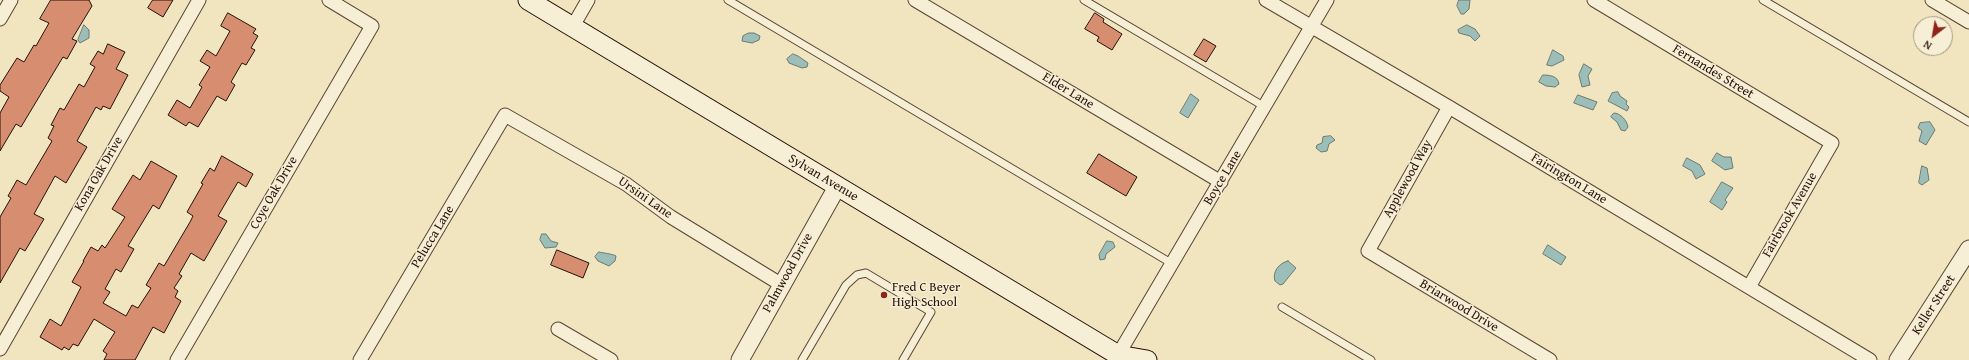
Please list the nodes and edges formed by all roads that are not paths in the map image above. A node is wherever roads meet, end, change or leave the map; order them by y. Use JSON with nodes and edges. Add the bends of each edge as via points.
{"nodes":[{"id":1,"x":11,"y":0,"type":"edge"},
{"id":2,"x":198,"y":0,"type":"edge"},
{"id":3,"x":329,"y":0,"type":"edge"},
{"id":4,"x":528,"y":0,"type":"edge"},
{"id":5,"x":588,"y":0,"type":"edge"},
{"id":6,"x":728,"y":0,"type":"edge"},
{"id":7,"x":915,"y":0,"type":"edge"},
{"id":8,"x":1084,"y":0,"type":"edge"},
{"id":9,"x":1266,"y":0,"type":"edge"},
{"id":10,"x":1327,"y":0,"type":"edge"},
{"id":11,"x":1594,"y":0,"type":"edge"},
{"id":12,"x":1763,"y":0,"type":"edge"},
{"id":13,"x":1932,"y":0,"type":"edge"},
{"id":14,"x":0,"y":19,"type":"edge"},
{"id":15,"x":1969,"y":22,"type":"edge"},
{"id":16,"x":573,"y":26,"type":"junction"},
{"id":17,"x":1312,"y":28,"type":"junction"},
{"id":18,"x":1265,"y":107,"type":"junction"},
{"id":19,"x":1449,"y":107,"type":"junction"},
{"id":20,"x":505,"y":115,"type":"joint"},
{"id":21,"x":1969,"y":122,"type":"edge"},
{"id":22,"x":1832,"y":143,"type":"joint"},
{"id":23,"x":1221,"y":182,"type":"junction"},
{"id":24,"x":837,"y":186,"type":"junction"},
{"id":25,"x":1969,"y":249,"type":"edge"},
{"id":26,"x":1368,"y":251,"type":"joint"},
{"id":27,"x":1171,"y":263,"type":"junction"},
{"id":28,"x":782,"y":285,"type":"junction"},
{"id":29,"x":1749,"y":287,"type":"junction"},
{"id":30,"x":1282,"y":307,"type":"dead end"},
{"id":31,"x":558,"y":329,"type":"dead end"},
{"id":32,"x":0,"y":349,"type":"edge"},
{"id":33,"x":1120,"y":358,"type":"edge"},
{"id":34,"x":177,"y":360,"type":"edge"},
{"id":35,"x":360,"y":360,"type":"edge"},
{"id":36,"x":611,"y":360,"type":"edge"},
{"id":37,"x":740,"y":360,"type":"edge"},
{"id":38,"x":802,"y":360,"type":"edge"},
{"id":39,"x":903,"y":360,"type":"edge"},
{"id":40,"x":1146,"y":360,"type":"edge"},
{"id":41,"x":1371,"y":360,"type":"edge"},
{"id":42,"x":1550,"y":360,"type":"edge"},
{"id":43,"x":1870,"y":360,"type":"edge"},
{"id":44,"x":1898,"y":360,"type":"edge"}],
"edges":[{"from":1,"to":14,"type":"street"},
{"from":2,"to":32,"type":"street","name":"Kona Oak Drive"},
{"from":3,"to":34,"type":"street","name":"Coye Oak Drive","via":[[372,26]]},
{"from":4,"to":16,"type":"main road","name":"Sylvan Avenue"},
{"from":5,"to":16,"type":"street"},
{"from":6,"to":27,"type":"lane"},
{"from":7,"to":23,"type":"street","name":"Elder Lane"},
{"from":8,"to":18,"type":"lane"},
{"from":9,"to":17,"type":"street","name":"Fairington Lane"},
{"from":10,"to":17,"type":"street","name":"Boyce Lane"},
{"from":11,"to":22,"type":"street","name":"Fernandes Street"},
{"from":12,"to":21,"type":"lane"},
{"from":13,"to":15,"type":"street"},
{"from":16,"to":24,"type":"main road","name":"Sylvan Avenue"},
{"from":17,"to":18,"type":"street","name":"Boyce Lane"},
{"from":17,"to":19,"type":"street","name":"Fairington Lane"},
{"from":18,"to":23,"type":"street","name":"Boyce Lane"},
{"from":19,"to":26,"type":"street","name":"Applewood Way"},
{"from":19,"to":29,"type":"street","name":"Fairington Lane"},
{"from":20,"to":28,"type":"street","name":"Ursini Lane","via":[[626,184],[671,217]]},
{"from":20,"to":35,"type":"street","name":"Pelucca Lane"},
{"from":22,"to":29,"type":"street","name":"Fairbrook Avenue"},
{"from":23,"to":27,"type":"street","name":"Boyce Lane"},
{"from":24,"to":28,"type":"street","name":"Palmwood Drive"},
{"from":24,"to":33,"type":"main road","name":"Sylvan Avenue"},
{"from":25,"to":44,"type":"street","name":"Keller Street"},
{"from":26,"to":42,"type":"street","name":"Briarwood Drive"},
{"from":27,"to":33,"type":"street","name":"Boyce Lane"},
{"from":28,"to":37,"type":"street","name":"Palmwood Drive"},
{"from":29,"to":43,"type":"street","name":"Fairington Lane"},
{"from":30,"to":41,"type":"lane"},
{"from":31,"to":36,"type":"street"},
{"from":33,"to":40,"type":"main road","name":"Sylvan Avenue"},
{"from":38,"to":39,"type":"lane","via":[[846,285],[857,275],[866,273],[930,312]]}]}
